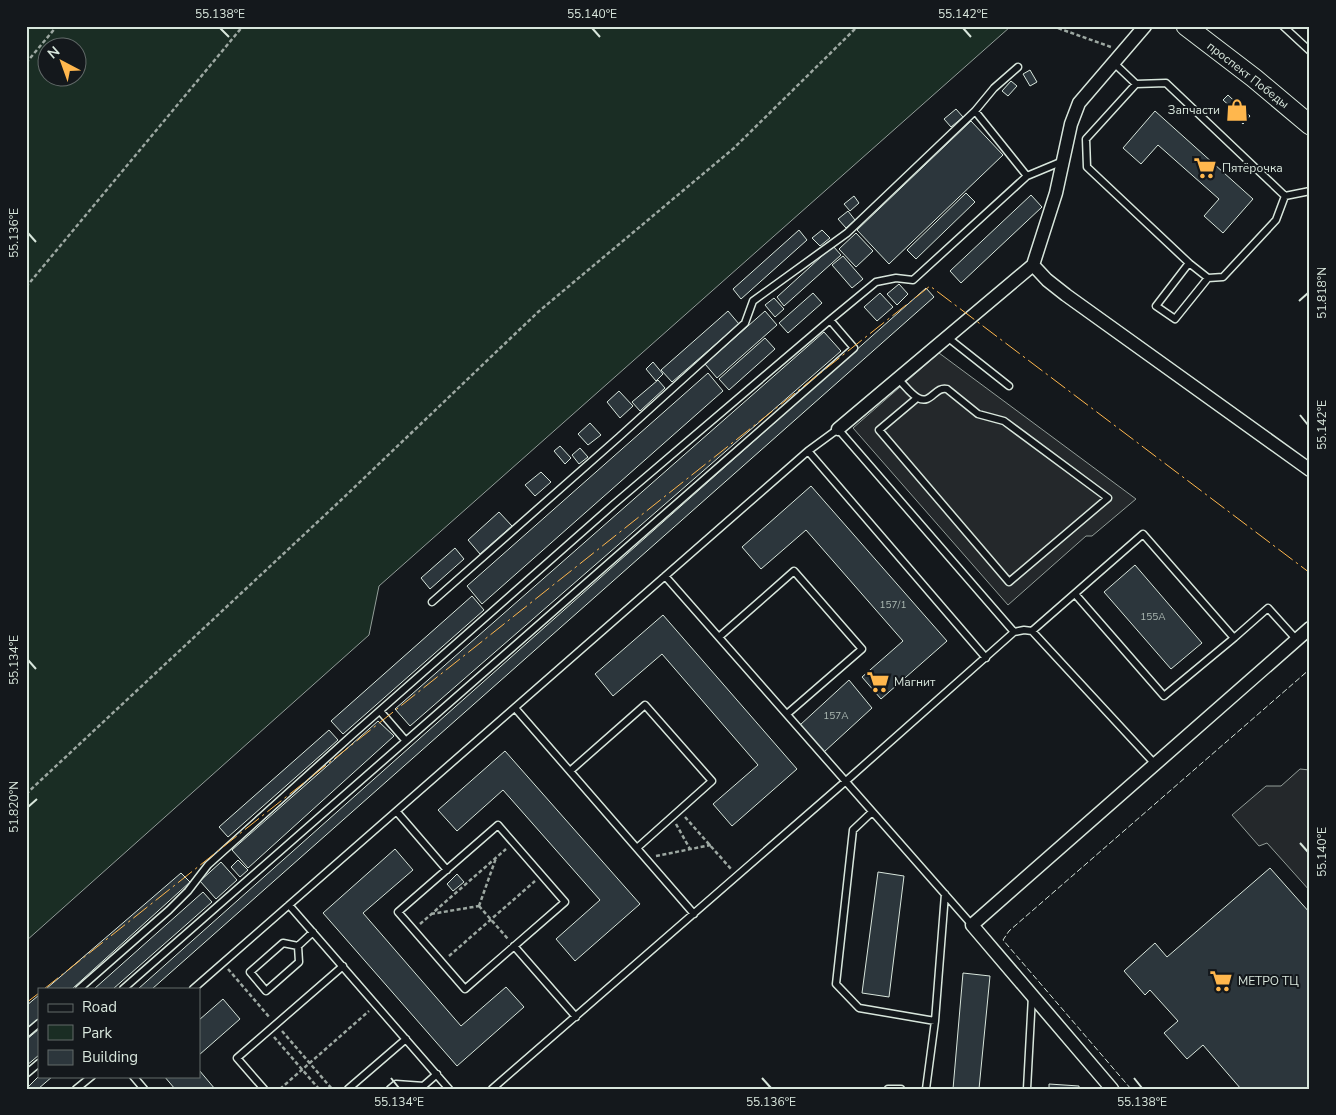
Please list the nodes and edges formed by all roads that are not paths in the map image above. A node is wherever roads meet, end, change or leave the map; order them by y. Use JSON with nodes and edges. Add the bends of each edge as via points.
{"nodes":[{"id":1,"x":1146,"y":26,"type":"edge"},
{"id":2,"x":1186,"y":26,"type":"edge"},
{"id":3,"x":1283,"y":26,"type":"edge"},
{"id":4,"x":1310,"y":51,"type":"edge"},
{"id":5,"x":1114,"y":63,"type":"junction"},
{"id":6,"x":1018,"y":67,"type":"dead end"},
{"id":7,"x":1136,"y":84,"type":"junction"},
{"id":8,"x":975,"y":111,"type":"junction"},
{"id":9,"x":1310,"y":124,"type":"edge"},
{"id":10,"x":1065,"y":160,"type":"junction"},
{"id":11,"x":1027,"y":176,"type":"junction"},
{"id":12,"x":1310,"y":191,"type":"edge"},
{"id":13,"x":1285,"y":196,"type":"junction"},
{"id":14,"x":1189,"y":264,"type":"junction"},
{"id":15,"x":1033,"y":266,"type":"junction"},
{"id":16,"x":1208,"y":278,"type":"junction"},
{"id":17,"x":830,"y":320,"type":"junction"},
{"id":18,"x":946,"y":337,"type":"junction"},
{"id":19,"x":897,"y":378,"type":"junction"},
{"id":20,"x":1009,"y":386,"type":"dead end"},
{"id":21,"x":917,"y":398,"type":"junction"},
{"id":22,"x":838,"y":428,"type":"junction"},
{"id":23,"x":808,"y":451,"type":"junction"},
{"id":24,"x":1310,"y":470,"type":"edge"},
{"id":25,"x":665,"y":576,"type":"junction"},
{"id":26,"x":1075,"y":594,"type":"junction"},
{"id":27,"x":432,"y":602,"type":"dead end"},
{"id":28,"x":1310,"y":628,"type":"edge"},
{"id":29,"x":1032,"y":631,"type":"junction"},
{"id":30,"x":1014,"y":632,"type":"junction"},
{"id":31,"x":719,"y":637,"type":"junction"},
{"id":32,"x":1234,"y":638,"type":"junction"},
{"id":33,"x":1296,"y":640,"type":"junction"},
{"id":34,"x":986,"y":658,"type":"junction"},
{"id":35,"x":515,"y":708,"type":"junction"},
{"id":36,"x":380,"y":711,"type":"junction"},
{"id":37,"x":786,"y":714,"type":"junction"},
{"id":38,"x":406,"y":740,"type":"junction"},
{"id":39,"x":1155,"y":764,"type":"junction"},
{"id":40,"x":570,"y":771,"type":"junction"},
{"id":41,"x":846,"y":781,"type":"junction"},
{"id":42,"x":397,"y":812,"type":"junction"},
{"id":43,"x":872,"y":812,"type":"junction"},
{"id":44,"x":637,"y":848,"type":"junction"},
{"id":45,"x":447,"y":870,"type":"junction"},
{"id":46,"x":945,"y":894,"type":"junction"},
{"id":47,"x":289,"y":905,"type":"junction"},
{"id":48,"x":694,"y":914,"type":"junction"},
{"id":49,"x":972,"y":924,"type":"junction"},
{"id":50,"x":313,"y":932,"type":"junction"},
{"id":51,"x":298,"y":946,"type":"junction"},
{"id":52,"x":514,"y":946,"type":"junction"},
{"id":53,"x":343,"y":966,"type":"junction"},
{"id":54,"x":80,"y":988,"type":"edge"},
{"id":55,"x":124,"y":988,"type":"edge"},
{"id":56,"x":195,"y":988,"type":"edge"},
{"id":57,"x":1032,"y":994,"type":"junction"},
{"id":58,"x":576,"y":1017,"type":"junction"},
{"id":59,"x":935,"y":1021,"type":"junction"},
{"id":60,"x":38,"y":1025,"type":"edge"},
{"id":61,"x":26,"y":1034,"type":"edge"},
{"id":62,"x":406,"y":1039,"type":"junction"},
{"id":63,"x":38,"y":1064,"type":"edge"},
{"id":64,"x":26,"y":1074,"type":"edge"},
{"id":65,"x":437,"y":1074,"type":"junction"},
{"id":66,"x":90,"y":1078,"type":"edge"},
{"id":67,"x":135,"y":1078,"type":"edge"},
{"id":68,"x":422,"y":1087,"type":"edge"},
{"id":69,"x":76,"y":1089,"type":"edge"},
{"id":70,"x":144,"y":1089,"type":"edge"},
{"id":71,"x":264,"y":1089,"type":"edge"},
{"id":72,"x":348,"y":1089,"type":"edge"},
{"id":73,"x":390,"y":1089,"type":"edge"},
{"id":74,"x":450,"y":1089,"type":"edge"},
{"id":75,"x":492,"y":1089,"type":"edge"},
{"id":76,"x":888,"y":1089,"type":"edge"},
{"id":77,"x":902,"y":1089,"type":"edge"},
{"id":78,"x":926,"y":1089,"type":"edge"},
{"id":79,"x":1026,"y":1089,"type":"edge"},
{"id":80,"x":1112,"y":1089,"type":"edge"}],
"edges":[{"from":1,"to":5,"type":"street"},
{"from":2,"to":9,"type":"main road","name":"проспект Победы"},
{"from":3,"to":4,"type":"lane"},
{"from":5,"to":7,"type":"lane"},
{"from":5,"to":10,"type":"street","via":[[1079,103],[1071,124]]},
{"from":6,"to":8,"type":"lane"},
{"from":7,"to":13,"type":"lane","via":[[1166,83]]},
{"from":7,"to":14,"type":"lane","via":[[1086,139],[1087,167]]},
{"from":8,"to":11,"type":"lane"},
{"from":8,"to":27,"type":"lane","via":[[847,233],[753,301],[745,322],[720,346]]},
{"from":10,"to":11,"type":"lane"},
{"from":10,"to":15,"type":"street"},
{"from":11,"to":17,"type":"lane","via":[[913,280],[896,278],[876,282]]},
{"from":12,"to":13,"type":"lane"},
{"from":13,"to":16,"type":"lane","via":[[1276,220],[1222,277]]},
{"from":14,"to":16,"type":"lane"},
{"from":14,"to":16,"type":"lane","via":[[1156,306],[1174,318]]},
{"from":15,"to":18,"type":"street"},
{"from":15,"to":24,"type":"street","via":[[1066,295]]},
{"from":17,"to":36,"type":"lane","via":[[614,504]]},
{"from":17,"to":38,"type":"lane","via":[[854,348]]},
{"from":18,"to":19,"type":"street"},
{"from":18,"to":20,"type":"lane"},
{"from":19,"to":21,"type":"lane"},
{"from":19,"to":22,"type":"street"},
{"from":21,"to":21,"type":"lane","via":[[879,430],[1009,582],[1108,498],[1004,421],[978,414],[947,389],[939,389],[928,399]]},
{"from":22,"to":23,"type":"lane"},
{"from":22,"to":30,"type":"lane"},
{"from":23,"to":25,"type":"lane"},
{"from":23,"to":34,"type":"lane"},
{"from":25,"to":31,"type":"lane"},
{"from":25,"to":35,"type":"lane"},
{"from":26,"to":29,"type":"lane"},
{"from":26,"to":32,"type":"lane","via":[[1164,696]]},
{"from":26,"to":32,"type":"lane","via":[[1143,534]]},
{"from":28,"to":33,"type":"street"},
{"from":29,"to":30,"type":"lane"},
{"from":29,"to":39,"type":"lane"},
{"from":30,"to":34,"type":"lane"},
{"from":31,"to":37,"type":"lane"},
{"from":31,"to":37,"type":"lane","via":[[794,571],[862,649]]},
{"from":32,"to":33,"type":"lane","via":[[1268,608]]},
{"from":33,"to":39,"type":"street"},
{"from":34,"to":41,"type":"lane"},
{"from":35,"to":40,"type":"lane"},
{"from":35,"to":42,"type":"lane"},
{"from":36,"to":38,"type":"lane"},
{"from":36,"to":54,"type":"lane","via":[[208,865],[169,910]]},
{"from":37,"to":41,"type":"lane"},
{"from":38,"to":55,"type":"lane"},
{"from":39,"to":49,"type":"street"},
{"from":40,"to":44,"type":"lane"},
{"from":40,"to":44,"type":"lane","via":[[645,705],[712,781]]},
{"from":41,"to":43,"type":"lane"},
{"from":41,"to":48,"type":"lane"},
{"from":42,"to":45,"type":"lane"},
{"from":42,"to":47,"type":"lane"},
{"from":43,"to":46,"type":"lane"},
{"from":43,"to":59,"type":"lane","via":[[853,830],[836,984],[859,1008]]},
{"from":44,"to":48,"type":"lane"},
{"from":45,"to":52,"type":"lane","via":[[398,912],[465,989]]},
{"from":45,"to":52,"type":"lane","via":[[498,825],[565,902]]},
{"from":46,"to":49,"type":"lane"},
{"from":46,"to":59,"type":"lane"},
{"from":47,"to":50,"type":"lane"},
{"from":47,"to":56,"type":"lane"},
{"from":48,"to":58,"type":"lane"},
{"from":49,"to":57,"type":"street"},
{"from":50,"to":51,"type":"lane"},
{"from":50,"to":53,"type":"lane"},
{"from":51,"to":51,"type":"lane","via":[[283,943],[250,972],[266,991],[299,962]]},
{"from":52,"to":58,"type":"lane"},
{"from":53,"to":62,"type":"lane"},
{"from":53,"to":71,"type":"lane","via":[[237,1058]]},
{"from":57,"to":79,"type":"lane"},
{"from":57,"to":80,"type":"street"},
{"from":58,"to":75,"type":"lane"},
{"from":59,"to":78,"type":"lane"},
{"from":60,"to":61,"type":"lane"},
{"from":62,"to":65,"type":"lane"},
{"from":62,"to":72,"type":"lane"},
{"from":63,"to":64,"type":"lane"},
{"from":65,"to":68,"type":"lane"},
{"from":65,"to":74,"type":"lane"},
{"from":66,"to":69,"type":"lane"},
{"from":67,"to":70,"type":"lane"},
{"from":68,"to":73,"type":"lane","via":[[396,1084]]},
{"from":76,"to":77,"type":"lane"}]}
